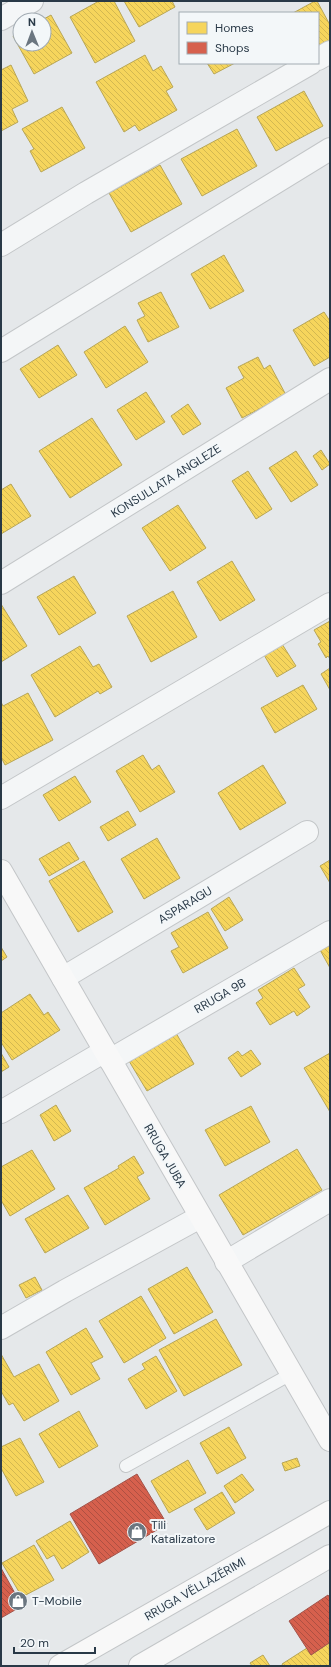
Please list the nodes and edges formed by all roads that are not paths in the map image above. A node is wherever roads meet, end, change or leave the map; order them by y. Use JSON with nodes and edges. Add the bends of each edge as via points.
{"nodes":[{"id":1,"x":32,"y":1,"type":"edge"},
{"id":2,"x":1,"y":20,"type":"edge"},
{"id":3,"x":330,"y":52,"type":"edge"},
{"id":4,"x":319,"y":58,"type":"edge"},
{"id":5,"x":309,"y":64,"type":"edge"},
{"id":6,"x":330,"y":148,"type":"edge"},
{"id":7,"x":1,"y":245,"type":"edge"},
{"id":8,"x":1,"y":351,"type":"edge"},
{"id":9,"x":330,"y":378,"type":"edge"},
{"id":10,"x":1,"y":583,"type":"edge"},
{"id":11,"x":330,"y":604,"type":"edge"},
{"id":12,"x":1,"y":798,"type":"edge"},
{"id":13,"x":307,"y":832,"type":"dead end"},
{"id":14,"x":1,"y":871,"type":"edge"},
{"id":15,"x":7,"y":894,"type":"edge"},
{"id":16,"x":330,"y":932,"type":"edge"},
{"id":17,"x":63,"y":978,"type":"junction"},
{"id":18,"x":107,"y":1055,"type":"junction"},
{"id":19,"x":1,"y":1112,"type":"edge"},
{"id":20,"x":330,"y":1200,"type":"edge"},
{"id":21,"x":200,"y":1217,"type":"junction"},
{"id":22,"x":226,"y":1262,"type":"junction"},
{"id":23,"x":1,"y":1328,"type":"edge"},
{"id":24,"x":291,"y":1374,"type":"junction"},
{"id":25,"x":330,"y":1440,"type":"edge"},
{"id":26,"x":126,"y":1466,"type":"dead end"},
{"id":27,"x":330,"y":1512,"type":"edge"},
{"id":28,"x":330,"y":1556,"type":"edge"},
{"id":29,"x":60,"y":1666,"type":"edge"},
{"id":30,"x":140,"y":1666,"type":"edge"}],
"edges":[{"from":1,"to":2,"type":"street"},
{"from":3,"to":4,"type":"street"},
{"from":5,"to":7,"type":"street"},
{"from":6,"to":8,"type":"street"},
{"from":9,"to":10,"type":"street","name":"KONSULLATA ANGLEZE"},
{"from":11,"to":12,"type":"street"},
{"from":13,"to":17,"type":"street","name":"ASPARAGU"},
{"from":14,"to":15,"type":"street","name":"RRUGA JUBA"},
{"from":15,"to":17,"type":"street","name":"RRUGA JUBA"},
{"from":16,"to":18,"type":"street","name":"RRUGA 9B"},
{"from":17,"to":18,"type":"street","name":"RRUGA JUBA"},
{"from":18,"to":19,"type":"street","name":"RRUGA 9B"},
{"from":18,"to":21,"type":"street","name":"RRUGA JUBA"},
{"from":20,"to":22,"type":"street"},
{"from":21,"to":22,"type":"street","name":"RRUGA JUBA"},
{"from":21,"to":23,"type":"street"},
{"from":22,"to":24,"type":"street","name":"RRUGA JUBA"},
{"from":24,"to":25,"type":"street","name":"RRUGA JUBA"},
{"from":24,"to":26,"type":"lane"},
{"from":27,"to":29,"type":"street","name":"RRUGA VËLLAZËRIMI"},
{"from":28,"to":30,"type":"street"}]}
